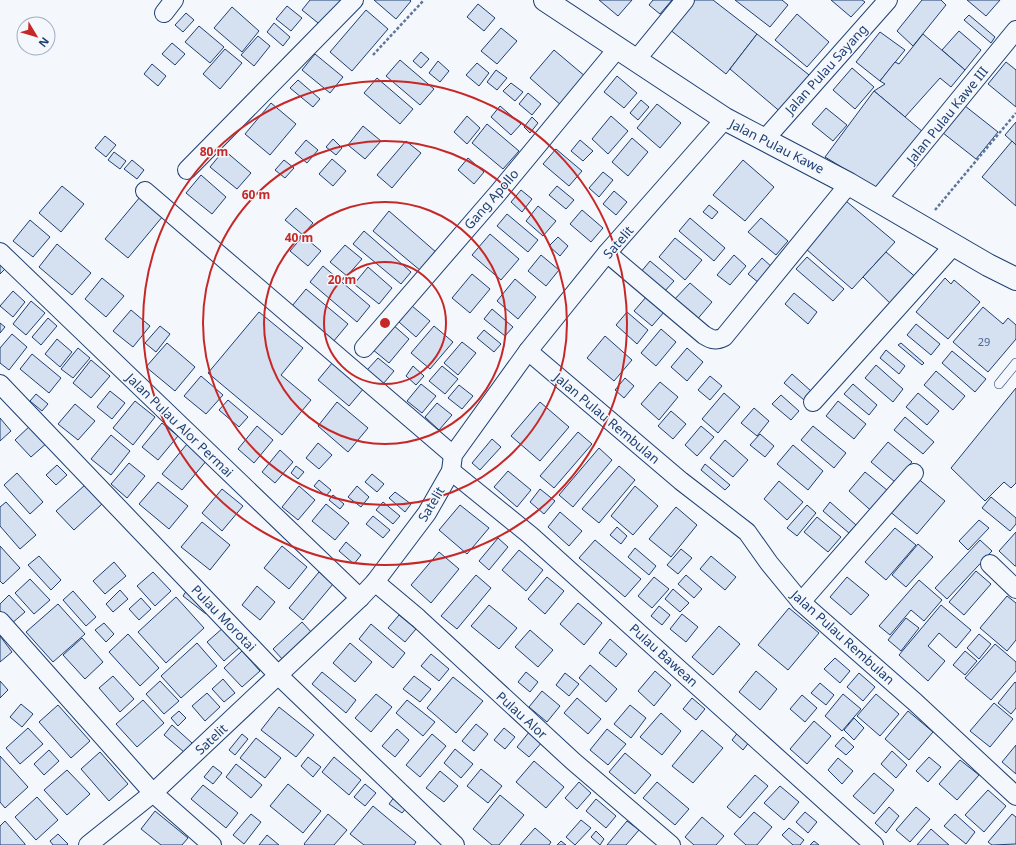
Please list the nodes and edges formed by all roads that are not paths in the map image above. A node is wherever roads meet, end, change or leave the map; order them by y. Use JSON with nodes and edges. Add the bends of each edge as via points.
{"nodes":[{"id":1,"x":354,"y":0,"type":"edge"},
{"id":2,"x":545,"y":0,"type":"edge"},
{"id":3,"x":685,"y":0,"type":"edge"},
{"id":4,"x":888,"y":0,"type":"edge"},
{"id":5,"x":1016,"y":30,"type":"edge"},
{"id":6,"x":617,"y":49,"type":"junction"},
{"id":7,"x":636,"y":60,"type":"junction"},
{"id":8,"x":725,"y":119,"type":"junction"},
{"id":9,"x":765,"y":139,"type":"junction"},
{"id":10,"x":187,"y":170,"type":"dead end"},
{"id":11,"x":849,"y":184,"type":"junction"},
{"id":12,"x":145,"y":191,"type":"dead end"},
{"id":13,"x":878,"y":200,"type":"junction"},
{"id":14,"x":954,"y":245,"type":"junction"},
{"id":15,"x":0,"y":252,"type":"edge"},
{"id":16,"x":607,"y":253,"type":"junction"},
{"id":17,"x":1016,"y":279,"type":"edge"},
{"id":18,"x":364,"y":348,"type":"dead end"},
{"id":19,"x":528,"y":352,"type":"junction"},
{"id":20,"x":1016,"y":363,"type":"edge"},
{"id":21,"x":0,"y":384,"type":"edge"},
{"id":22,"x":1000,"y":384,"type":"dead end"},
{"id":23,"x":813,"y":402,"type":"dead end"},
{"id":24,"x":452,"y":463,"type":"junction"},
{"id":25,"x":914,"y":473,"type":"dead end"},
{"id":26,"x":990,"y":564,"type":"dead end"},
{"id":27,"x":375,"y":582,"type":"junction"},
{"id":28,"x":1016,"y":589,"type":"edge"},
{"id":29,"x":360,"y":598,"type":"junction"},
{"id":30,"x":801,"y":602,"type":"junction"},
{"id":31,"x":0,"y":621,"type":"edge"},
{"id":32,"x":279,"y":676,"type":"junction"},
{"id":33,"x":153,"y":793,"type":"junction"},
{"id":34,"x":1016,"y":796,"type":"edge"},
{"id":35,"x":88,"y":845,"type":"edge"},
{"id":36,"x":212,"y":845,"type":"edge"},
{"id":37,"x":455,"y":845,"type":"edge"},
{"id":38,"x":671,"y":845,"type":"edge"},
{"id":39,"x":874,"y":845,"type":"edge"}],
"edges":[{"from":1,"to":10,"type":"street"},
{"from":2,"to":6,"type":"street","name":"Jalan Pulau Kawe"},
{"from":3,"to":7,"type":"street"},
{"from":4,"to":9,"type":"street","name":"Jalan Pulau Sayang"},
{"from":5,"to":13,"type":"street","name":"Jalan Pulau Kawe III"},
{"from":6,"to":7,"type":"street","name":"Jalan Pulau Kawe"},
{"from":6,"to":18,"type":"street","name":"Gang Apollo","via":[[498,193]]},
{"from":7,"to":8,"type":"street","name":"Jalan Pulau Kawe"},
{"from":8,"to":9,"type":"street","name":"Jalan Pulau Kawe"},
{"from":8,"to":16,"type":"street","name":"Satelit"},
{"from":9,"to":11,"type":"street","name":"Jalan Pulau Kawe"},
{"from":11,"to":13,"type":"street","name":"Jalan Pulau Kawe"},
{"from":11,"to":16,"type":"street","via":[[724,337],[718,340],[704,336]]},
{"from":12,"to":24,"type":"street","name":"Pulau Bawean"},
{"from":13,"to":14,"type":"street","name":"Jalan Pulau Kawe"},
{"from":14,"to":17,"type":"street","name":"Jalan Pulau Kawe","via":[[988,266]]},
{"from":14,"to":23,"type":"street"},
{"from":15,"to":29,"type":"street","name":"Jalan Pulau Alor Permai"},
{"from":16,"to":19,"type":"street","name":"Satelit"},
{"from":19,"to":24,"type":"street","name":"Satelit"},
{"from":19,"to":30,"type":"street","name":"Jalan Pulau Rembulan","via":[[681,481],[747,532]]},
{"from":20,"to":22,"type":"lane"},
{"from":21,"to":32,"type":"street","name":"Pulau Morotai"},
{"from":24,"to":27,"type":"street","name":"Satelit","via":[[427,513]]},
{"from":24,"to":39,"type":"street","name":"Pulau Bawean"},
{"from":25,"to":30,"type":"street"},
{"from":26,"to":28,"type":"street"},
{"from":27,"to":29,"type":"street","name":"Satelit"},
{"from":27,"to":38,"type":"street","name":"Pulau Alor","via":[[418,618],[574,762]]},
{"from":29,"to":32,"type":"street","name":"Satelit"},
{"from":30,"to":34,"type":"street","name":"Jalan Pulau Rembulan","via":[[915,702]]},
{"from":31,"to":33,"type":"street"},
{"from":32,"to":33,"type":"street","name":"Satelit"},
{"from":32,"to":37,"type":"street","name":"Pulau Morotai"},
{"from":33,"to":35,"type":"street","name":"Satelit"},
{"from":33,"to":36,"type":"street"}]}
